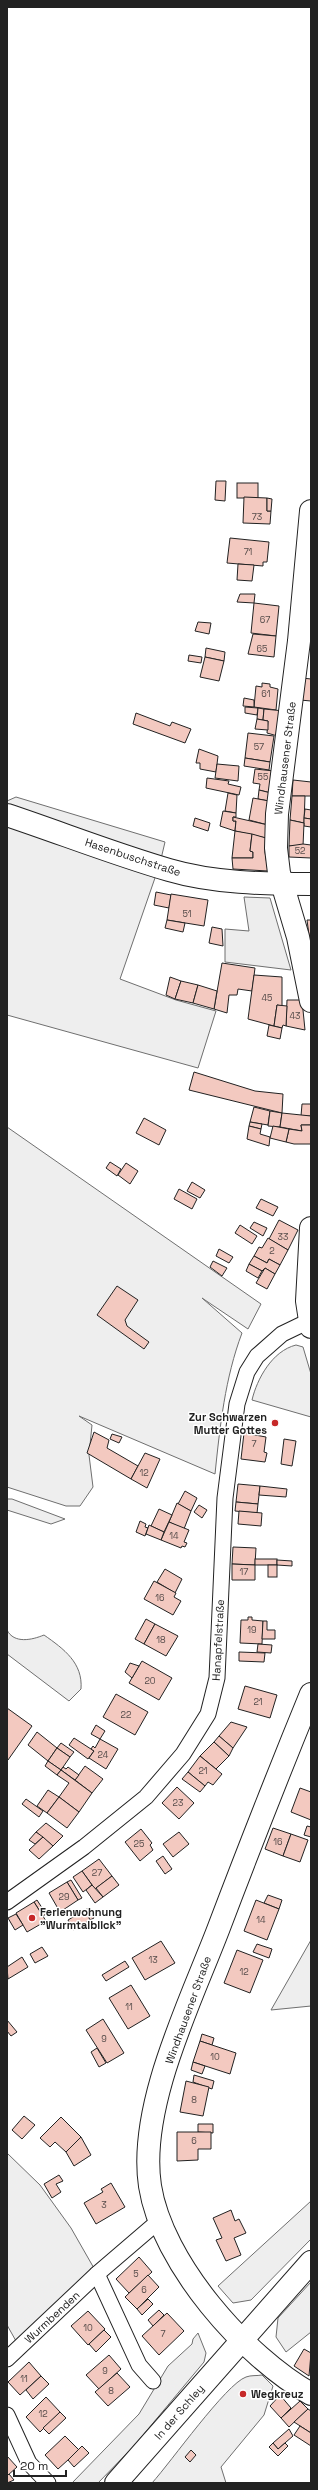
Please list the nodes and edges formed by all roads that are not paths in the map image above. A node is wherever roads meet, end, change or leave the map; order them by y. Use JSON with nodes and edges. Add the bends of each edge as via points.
{"nodes":[{"id":1,"x":311,"y":511,"type":"edge"},
{"id":2,"x":7,"y":815,"type":"edge"},
{"id":3,"x":282,"y":884,"type":"junction"},
{"id":4,"x":311,"y":884,"type":"edge"},
{"id":5,"x":311,"y":1001,"type":"edge"},
{"id":6,"x":311,"y":1228,"type":"edge"},
{"id":7,"x":310,"y":1324,"type":"edge"},
{"id":8,"x":311,"y":1694,"type":"edge"},
{"id":9,"x":7,"y":1902,"type":"edge"},
{"id":10,"x":160,"y":2220,"type":"junction"},
{"id":11,"x":311,"y":2262,"type":"edge"},
{"id":12,"x":97,"y":2274,"type":"junction"},
{"id":13,"x":242,"y":2341,"type":"junction"},
{"id":14,"x":7,"y":2359,"type":"edge"},
{"id":15,"x":153,"y":2381,"type":"dead end"},
{"id":16,"x":311,"y":2394,"type":"edge"},
{"id":17,"x":7,"y":2416,"type":"edge"},
{"id":18,"x":48,"y":2483,"type":"edge"},
{"id":19,"x":116,"y":2483,"type":"edge"}],
"edges":[{"from":1,"to":3,"type":"street","name":"Windhausener Straße","via":[[299,641],[277,814],[276,848]]},
{"from":2,"to":3,"type":"street","name":"Hasenbuschstraße","via":[[170,870],[221,879]]},
{"from":3,"to":4,"type":"street","name":"Hasenbuschstraße"},
{"from":3,"to":5,"type":"street","name":"Windhausener Straße","via":[[298,937]]},
{"from":6,"to":7,"type":"street","via":[[307,1273]]},
{"from":7,"to":9,"type":"street","name":"Hanapfelstraße","via":[[282,1334],[257,1356],[247,1372],[237,1404],[225,1498],[217,1678],[208,1714],[182,1754],[146,1797],[84,1847]]},
{"from":8,"to":10,"type":"street","name":"Windhausener Straße","via":[[183,2017],[165,2074],[154,2114],[149,2148],[150,2185]]},
{"from":10,"to":12,"type":"street","name":"Wurmbenden"},
{"from":10,"to":13,"type":"street","name":"Windhausener Straße","via":[[179,2261],[205,2298]]},
{"from":11,"to":13,"type":"street","name":"In der Schley"},
{"from":12,"to":14,"type":"street","name":"Wurmbenden"},
{"from":12,"to":15,"type":"street","via":[[139,2365]]},
{"from":13,"to":16,"type":"street","name":"Windhausener Straße","via":[[286,2380]]},
{"from":13,"to":19,"type":"street","name":"In der Schley"},
{"from":17,"to":18,"type":"street","via":[[29,2462]]}]}
